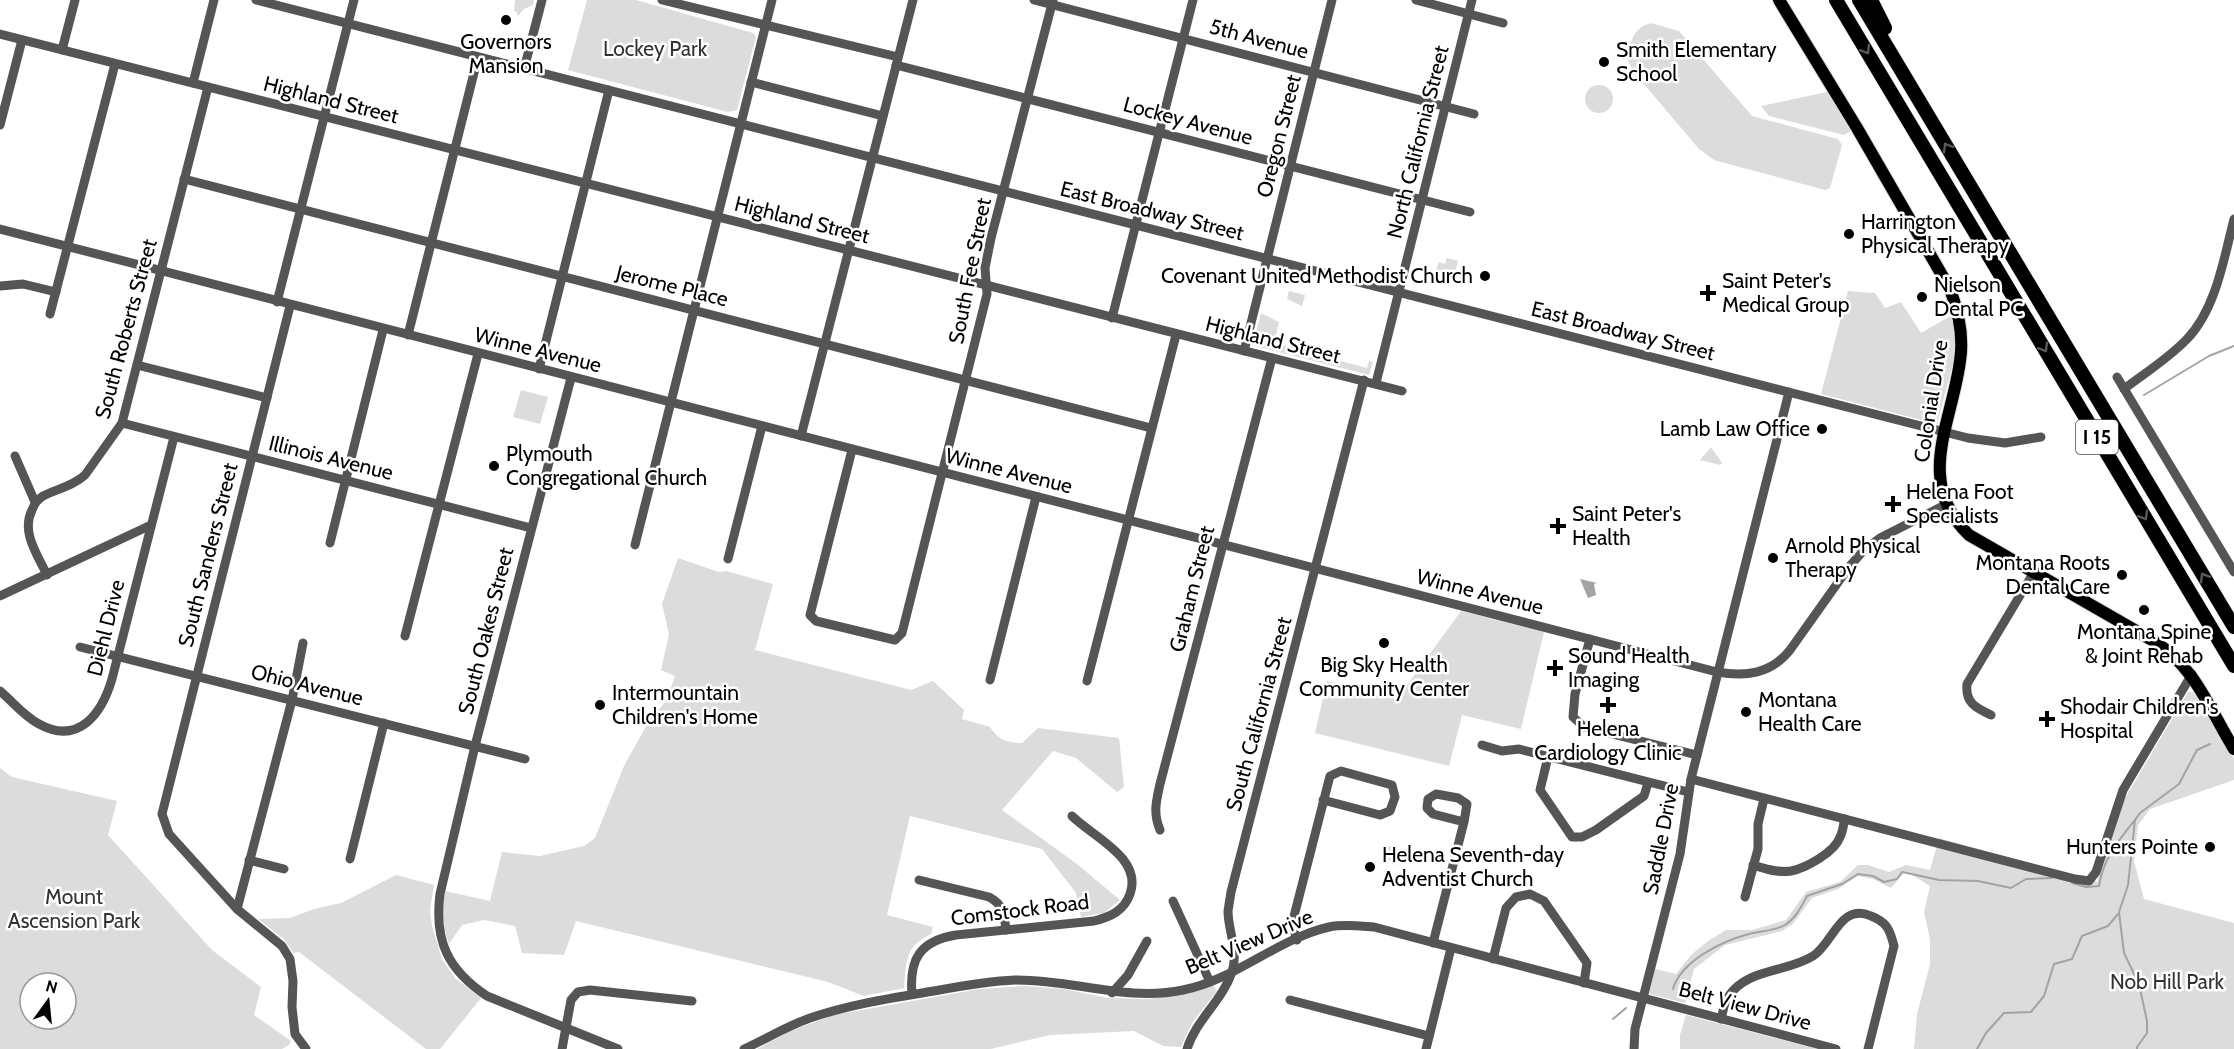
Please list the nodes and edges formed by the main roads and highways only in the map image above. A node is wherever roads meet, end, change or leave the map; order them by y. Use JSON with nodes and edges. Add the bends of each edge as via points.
{"nodes":[{"id":1,"x":1779,"y":0,"type":"edge"},
{"id":2,"x":1836,"y":0,"type":"edge"},
{"id":3,"x":1859,"y":0,"type":"edge"},
{"id":4,"x":1871,"y":0,"type":"edge"},
{"id":5,"x":1916,"y":95,"type":"junction"},
{"id":6,"x":2234,"y":627,"type":"edge"},
{"id":7,"x":2234,"y":666,"type":"edge"},
{"id":8,"x":2234,"y":749,"type":"edge"}],
"edges":[{"from":1,"to":8,"type":"main road","name":"Colonial Drive","via":[[1950,289],[1962,336],[1959,370],[1939,465],[1947,504],[1959,525],[1969,535],[2156,642],[2180,660]]},
{"from":2,"to":7,"type":"highway","number":"I 15","one_way":true},
{"from":3,"to":5,"type":"highway","number":"I 15"},
{"from":4,"to":5,"type":"highway"},
{"from":6,"to":5,"type":"highway","number":"I 15","one_way":true}]}
